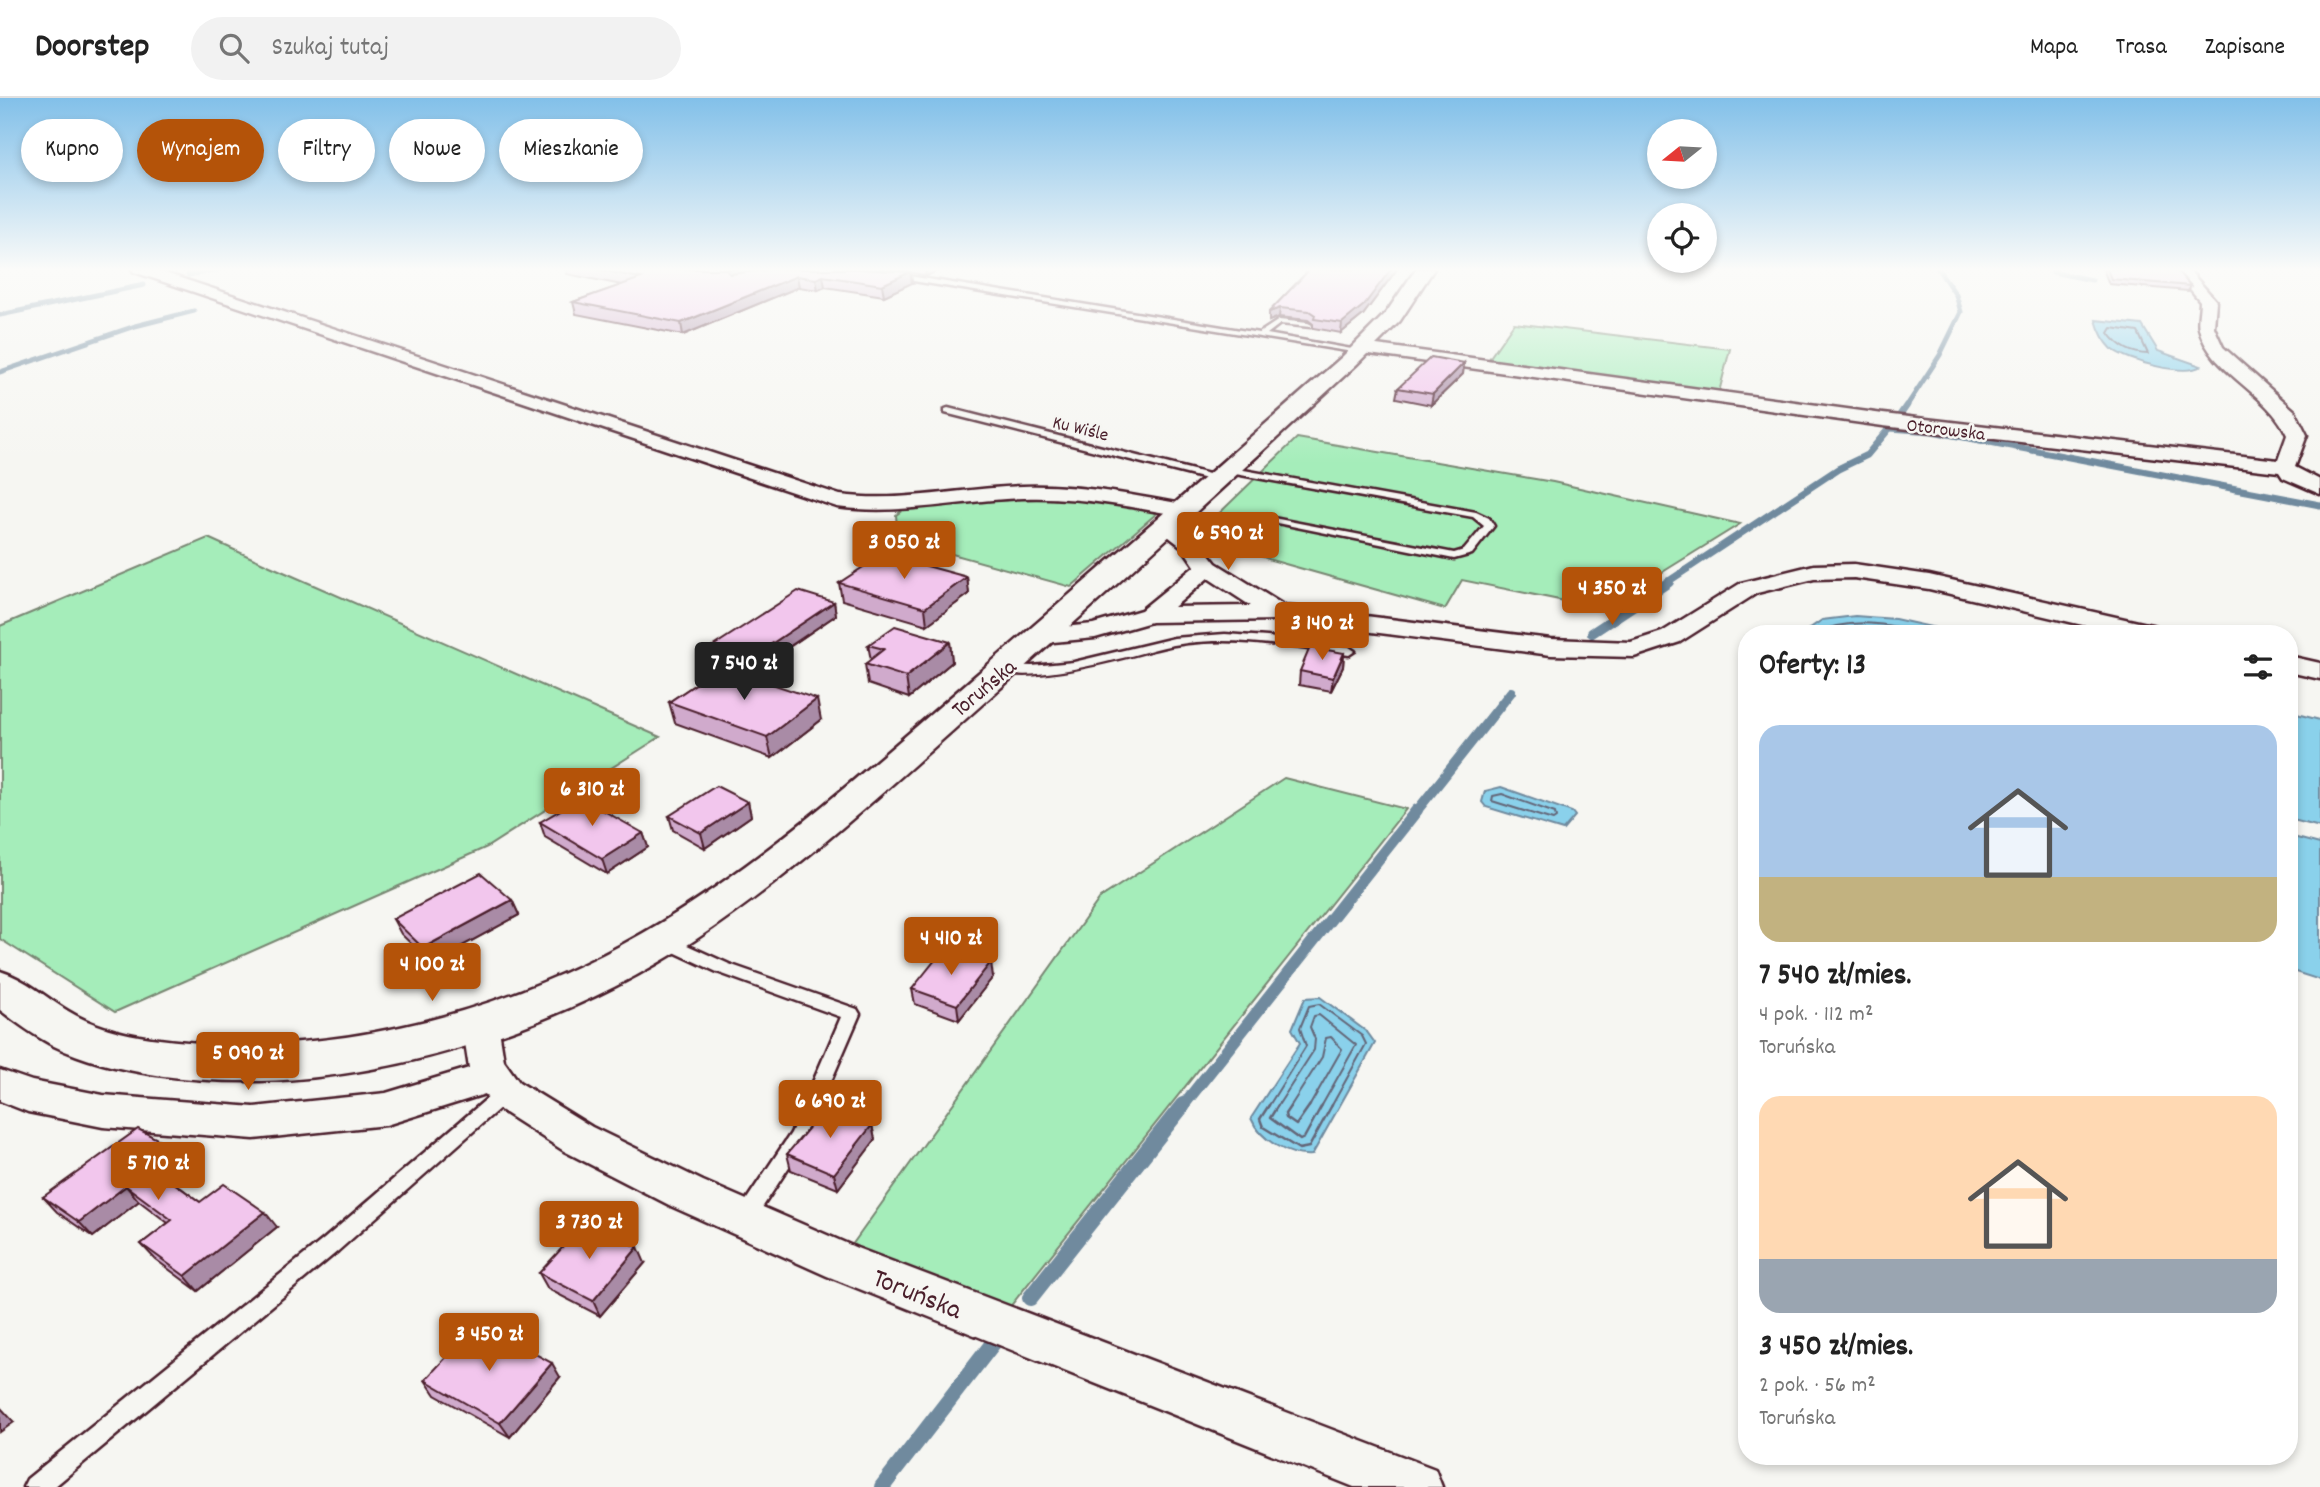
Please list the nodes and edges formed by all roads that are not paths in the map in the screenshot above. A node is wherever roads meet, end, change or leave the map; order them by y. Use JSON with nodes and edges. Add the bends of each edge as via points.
{"nodes":[{"id":1,"x":334,"y":334,"type":"edge"},
{"id":2,"x":1253,"y":334,"type":"edge"},
{"id":3,"x":1376,"y":334,"type":"edge"},
{"id":4,"x":2209,"y":334,"type":"edge"},
{"id":5,"x":1260,"y":335,"type":"joint"},
{"id":6,"x":1360,"y":350,"type":"junction"},
{"id":7,"x":948,"y":411,"type":"dead end"},
{"id":8,"x":2285,"y":467,"type":"junction"},
{"id":9,"x":1216,"y":473,"type":"junction"},
{"id":10,"x":2320,"y":488,"type":"edge"},
{"id":11,"x":1174,"y":518,"type":"junction"},
{"id":12,"x":1272,"y":519,"type":"dead end"},
{"id":13,"x":1207,"y":567,"type":"junction"},
{"id":14,"x":1278,"y":613,"type":"junction"},
{"id":15,"x":1150,"y":615,"type":"junction"},
{"id":16,"x":2117,"y":625,"type":"edge"},
{"id":17,"x":1044,"y":635,"type":"junction"},
{"id":18,"x":1349,"y":651,"type":"dead end"},
{"id":19,"x":2298,"y":666,"type":"edge"},
{"id":20,"x":1004,"y":669,"type":"junction"},
{"id":21,"x":2320,"y":671,"type":"edge"},
{"id":22,"x":662,"y":940,"type":"junction"},
{"id":23,"x":0,"y":987,"type":"edge"},
{"id":24,"x":480,"y":1023,"type":"junction"},
{"id":25,"x":0,"y":1085,"type":"edge"},
{"id":26,"x":499,"y":1085,"type":"junction"},
{"id":27,"x":744,"y":1218,"type":"junction"},
{"id":28,"x":35,"y":1487,"type":"edge"},
{"id":29,"x":1417,"y":1487,"type":"edge"}],
"edges":[{"from":1,"to":11,"type":"street","via":[[837,501],[890,506],[1044,491],[1088,495]]},
{"from":2,"to":5,"type":"lane"},
{"from":3,"to":6,"type":"street","name":"Toruńska"},
{"from":4,"to":8,"type":"street","via":[[2216,349],[2288,415],[2297,435]]},
{"from":5,"to":6,"type":"lane"},
{"from":6,"to":8,"type":"street","name":"Otorowska","via":[[1883,420]]},
{"from":6,"to":9,"type":"street","name":"Toruńska"},
{"from":7,"to":9,"type":"lane","name":"Ku Wiśle"},
{"from":8,"to":10,"type":"street"},
{"from":9,"to":11,"type":"street","name":"Toruńska"},
{"from":9,"to":12,"type":"lane","name":"Ku Wiśle","via":[[1476,515],[1489,526],[1468,552],[1454,556]]},
{"from":11,"to":13,"type":"street"},
{"from":11,"to":17,"type":"street","name":"Toruńska"},
{"from":13,"to":14,"type":"street"},
{"from":13,"to":15,"type":"street"},
{"from":14,"to":15,"type":"street"},
{"from":14,"to":16,"type":"street","via":[[1551,647],[1634,649],[1671,636],[1749,588],[1814,572],[1854,571],[1929,582]]},
{"from":15,"to":17,"type":"street","via":[[1095,631]]},
{"from":17,"to":20,"type":"street","name":"Toruńska"},
{"from":18,"to":20,"type":"lane","via":[[1287,642],[1193,639],[1076,666]]},
{"from":19,"to":21,"type":"street"},
{"from":20,"to":22,"type":"street","name":"Toruńska","via":[[800,843]]},
{"from":22,"to":24,"type":"street","name":"Toruńska","via":[[582,983]]},
{"from":22,"to":27,"type":"lane","via":[[723,968],[851,1014],[803,1128]]},
{"from":23,"to":24,"type":"street","name":"Toruńska","via":[[60,1029],[83,1039],[150,1056],[194,1061],[270,1063],[345,1055]]},
{"from":24,"to":26,"type":"street","via":[[481,1049]]},
{"from":25,"to":26,"type":"street","via":[[28,1096],[103,1111],[254,1123],[386,1109]]},
{"from":26,"to":27,"type":"street","name":"Toruńska","via":[[578,1139]]},
{"from":26,"to":28,"type":"lane","via":[[331,1245]]},
{"from":27,"to":29,"type":"street","name":"Toruńska","via":[[953,1306]]}]}
